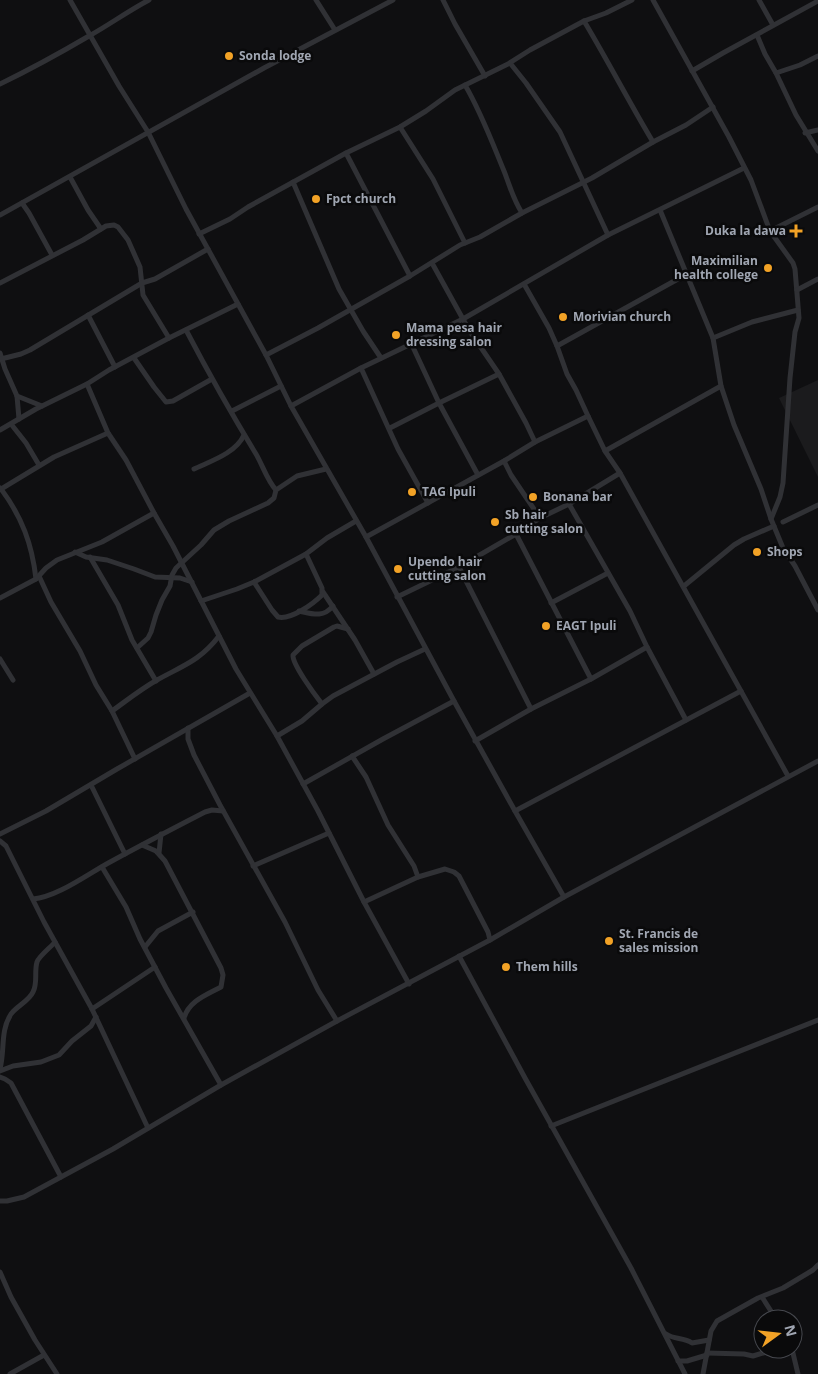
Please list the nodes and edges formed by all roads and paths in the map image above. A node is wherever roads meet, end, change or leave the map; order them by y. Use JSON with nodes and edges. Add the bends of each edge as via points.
{"nodes":[{"id":1,"x":70,"y":0,"type":"edge"},
{"id":2,"x":148,"y":0,"type":"edge"},
{"id":3,"x":316,"y":0,"type":"edge"},
{"id":4,"x":393,"y":0,"type":"edge"},
{"id":5,"x":443,"y":0,"type":"edge"},
{"id":6,"x":632,"y":0,"type":"edge"},
{"id":7,"x":653,"y":0,"type":"edge"},
{"id":8,"x":759,"y":0,"type":"edge"},
{"id":9,"x":818,"y":1,"type":"edge"},
{"id":10,"x":584,"y":21,"type":"junction"},
{"id":11,"x":773,"y":26,"type":"junction"},
{"id":12,"x":335,"y":30,"type":"junction"},
{"id":13,"x":757,"y":35,"type":"junction"},
{"id":14,"x":91,"y":36,"type":"junction"},
{"id":15,"x":818,"y":56,"type":"edge"},
{"id":16,"x":510,"y":63,"type":"junction"},
{"id":17,"x":692,"y":71,"type":"junction"},
{"id":18,"x":776,"y":72,"type":"junction"},
{"id":19,"x":485,"y":76,"type":"junction"},
{"id":20,"x":0,"y":84,"type":"edge"},
{"id":21,"x":465,"y":85,"type":"junction"},
{"id":22,"x":713,"y":107,"type":"junction"},
{"id":23,"x":400,"y":128,"type":"junction"},
{"id":24,"x":818,"y":130,"type":"edge"},
{"id":25,"x":148,"y":132,"type":"junction"},
{"id":26,"x":806,"y":133,"type":"junction"},
{"id":27,"x":653,"y":142,"type":"junction"},
{"id":28,"x":818,"y":151,"type":"edge"},
{"id":29,"x":346,"y":153,"type":"junction"},
{"id":30,"x":744,"y":168,"type":"junction"},
{"id":31,"x":70,"y":177,"type":"junction"},
{"id":32,"x":293,"y":182,"type":"junction"},
{"id":33,"x":584,"y":182,"type":"junction"},
{"id":34,"x":22,"y":204,"type":"junction"},
{"id":35,"x":818,"y":207,"type":"edge"},
{"id":36,"x":660,"y":210,"type":"junction"},
{"id":37,"x":522,"y":213,"type":"junction"},
{"id":38,"x":0,"y":215,"type":"edge"},
{"id":39,"x":101,"y":229,"type":"junction"},
{"id":40,"x":770,"y":231,"type":"junction"},
{"id":41,"x":199,"y":234,"type":"junction"},
{"id":42,"x":608,"y":235,"type":"junction"},
{"id":43,"x":465,"y":243,"type":"junction"},
{"id":44,"x":208,"y":249,"type":"junction"},
{"id":45,"x":52,"y":255,"type":"junction"},
{"id":46,"x":432,"y":263,"type":"junction"},
{"id":47,"x":687,"y":274,"type":"junction"},
{"id":48,"x":410,"y":276,"type":"junction"},
{"id":49,"x":818,"y":279,"type":"edge"},
{"id":50,"x":0,"y":283,"type":"edge"},
{"id":51,"x":142,"y":283,"type":"junction"},
{"id":52,"x":524,"y":284,"type":"junction"},
{"id":53,"x":797,"y":290,"type":"junction"},
{"id":54,"x":238,"y":304,"type":"junction"},
{"id":55,"x":350,"y":309,"type":"junction"},
{"id":56,"x":798,"y":310,"type":"junction"},
{"id":57,"x":88,"y":315,"type":"junction"},
{"id":58,"x":463,"y":319,"type":"junction"},
{"id":59,"x":186,"y":330,"type":"junction"},
{"id":60,"x":169,"y":338,"type":"junction"},
{"id":61,"x":713,"y":338,"type":"junction"},
{"id":62,"x":412,"y":344,"type":"junction"},
{"id":63,"x":557,"y":346,"type":"junction"},
{"id":64,"x":266,"y":355,"type":"junction"},
{"id":65,"x":1,"y":356,"type":"edge"},
{"id":66,"x":134,"y":358,"type":"junction"},
{"id":67,"x":381,"y":358,"type":"junction"},
{"id":68,"x":115,"y":367,"type":"junction"},
{"id":69,"x":361,"y":368,"type":"junction"},
{"id":70,"x":499,"y":374,"type":"junction"},
{"id":71,"x":212,"y":379,"type":"junction"},
{"id":72,"x":87,"y":384,"type":"junction"},
{"id":73,"x":281,"y":386,"type":"junction"},
{"id":74,"x":721,"y":386,"type":"junction"},
{"id":75,"x":17,"y":396,"type":"junction"},
{"id":76,"x":439,"y":403,"type":"junction"},
{"id":77,"x":42,"y":406,"type":"junction"},
{"id":78,"x":292,"y":406,"type":"junction"},
{"id":79,"x":232,"y":411,"type":"junction"},
{"id":80,"x":588,"y":416,"type":"junction"},
{"id":81,"x":19,"y":419,"type":"junction"},
{"id":82,"x":11,"y":424,"type":"junction"},
{"id":83,"x":390,"y":428,"type":"junction"},
{"id":84,"x":0,"y":430,"type":"edge"},
{"id":85,"x":108,"y":433,"type":"junction"},
{"id":86,"x":244,"y":435,"type":"junction"},
{"id":87,"x":535,"y":442,"type":"junction"},
{"id":88,"x":604,"y":450,"type":"junction"},
{"id":89,"x":504,"y":461,"type":"junction"},
{"id":90,"x":39,"y":465,"type":"junction"},
{"id":91,"x":194,"y":468,"type":"dead end"},
{"id":92,"x":326,"y":469,"type":"junction"},
{"id":93,"x":620,"y":473,"type":"junction"},
{"id":94,"x":478,"y":475,"type":"junction"},
{"id":95,"x":0,"y":489,"type":"edge"},
{"id":96,"x":276,"y":490,"type":"junction"},
{"id":97,"x":428,"y":503,"type":"junction"},
{"id":98,"x":569,"y":504,"type":"junction"},
{"id":99,"x":818,"y":505,"type":"edge"},
{"id":100,"x":154,"y":513,"type":"junction"},
{"id":101,"x":540,"y":518,"type":"junction"},
{"id":102,"x":771,"y":518,"type":"junction"},
{"id":103,"x":356,"y":521,"type":"junction"},
{"id":104,"x":783,"y":522,"type":"dead end"},
{"id":105,"x":774,"y":526,"type":"junction"},
{"id":106,"x":516,"y":534,"type":"junction"},
{"id":107,"x":366,"y":537,"type":"junction"},
{"id":108,"x":74,"y":552,"type":"junction"},
{"id":109,"x":306,"y":554,"type":"junction"},
{"id":110,"x":90,"y":557,"type":"junction"},
{"id":111,"x":182,"y":563,"type":"junction"},
{"id":112,"x":459,"y":567,"type":"junction"},
{"id":113,"x":608,"y":573,"type":"junction"},
{"id":114,"x":38,"y":578,"type":"junction"},
{"id":115,"x":171,"y":578,"type":"junction"},
{"id":116,"x":192,"y":582,"type":"junction"},
{"id":117,"x":254,"y":582,"type":"junction"},
{"id":118,"x":684,"y":586,"type":"junction"},
{"id":119,"x":322,"y":591,"type":"junction"},
{"id":120,"x":397,"y":597,"type":"junction"},
{"id":121,"x":0,"y":598,"type":"edge"},
{"id":122,"x":201,"y":601,"type":"junction"},
{"id":123,"x":552,"y":603,"type":"junction"},
{"id":124,"x":333,"y":606,"type":"junction"},
{"id":125,"x":818,"y":610,"type":"edge"},
{"id":126,"x":299,"y":611,"type":"junction"},
{"id":127,"x":348,"y":629,"type":"junction"},
{"id":128,"x":219,"y":636,"type":"junction"},
{"id":129,"x":137,"y":648,"type":"junction"},
{"id":130,"x":647,"y":648,"type":"junction"},
{"id":131,"x":425,"y":649,"type":"junction"},
{"id":132,"x":0,"y":659,"type":"edge"},
{"id":133,"x":374,"y":674,"type":"junction"},
{"id":134,"x":591,"y":679,"type":"junction"},
{"id":135,"x":13,"y":680,"type":"dead end"},
{"id":136,"x":156,"y":681,"type":"junction"},
{"id":137,"x":741,"y":691,"type":"junction"},
{"id":138,"x":250,"y":693,"type":"junction"},
{"id":139,"x":454,"y":701,"type":"junction"},
{"id":140,"x":322,"y":704,"type":"junction"},
{"id":141,"x":531,"y":709,"type":"junction"},
{"id":142,"x":112,"y":711,"type":"junction"},
{"id":143,"x":686,"y":720,"type":"junction"},
{"id":144,"x":188,"y":728,"type":"junction"},
{"id":145,"x":277,"y":736,"type":"junction"},
{"id":146,"x":475,"y":741,"type":"junction"},
{"id":147,"x":352,"y":756,"type":"junction"},
{"id":148,"x":135,"y":759,"type":"junction"},
{"id":149,"x":818,"y":761,"type":"edge"},
{"id":150,"x":788,"y":776,"type":"junction"},
{"id":151,"x":92,"y":784,"type":"junction"},
{"id":152,"x":303,"y":784,"type":"junction"},
{"id":153,"x":216,"y":797,"type":"junction"},
{"id":154,"x":208,"y":811,"type":"junction"},
{"id":155,"x":223,"y":811,"type":"junction"},
{"id":156,"x":515,"y":812,"type":"junction"},
{"id":157,"x":329,"y":833,"type":"junction"},
{"id":158,"x":0,"y":834,"type":"edge"},
{"id":159,"x":162,"y":834,"type":"junction"},
{"id":160,"x":0,"y":841,"type":"edge"},
{"id":161,"x":142,"y":845,"type":"junction"},
{"id":162,"x":159,"y":853,"type":"junction"},
{"id":163,"x":125,"y":854,"type":"junction"},
{"id":164,"x":253,"y":866,"type":"junction"},
{"id":165,"x":102,"y":867,"type":"junction"},
{"id":166,"x":418,"y":877,"type":"junction"},
{"id":167,"x":564,"y":897,"type":"junction"},
{"id":168,"x":32,"y":898,"type":"junction"},
{"id":169,"x":364,"y":902,"type":"junction"},
{"id":170,"x":193,"y":912,"type":"junction"},
{"id":171,"x":490,"y":940,"type":"junction"},
{"id":172,"x":55,"y":942,"type":"junction"},
{"id":173,"x":145,"y":947,"type":"junction"},
{"id":174,"x":458,"y":956,"type":"junction"},
{"id":175,"x":155,"y":967,"type":"junction"},
{"id":176,"x":409,"y":984,"type":"junction"},
{"id":177,"x":92,"y":1009,"type":"junction"},
{"id":178,"x":96,"y":1018,"type":"junction"},
{"id":179,"x":184,"y":1018,"type":"junction"},
{"id":180,"x":818,"y":1020,"type":"edge"},
{"id":181,"x":337,"y":1021,"type":"junction"},
{"id":182,"x":0,"y":1070,"type":"edge"},
{"id":183,"x":0,"y":1077,"type":"edge"},
{"id":184,"x":221,"y":1085,"type":"junction"},
{"id":185,"x":552,"y":1126,"type":"junction"},
{"id":186,"x":148,"y":1128,"type":"junction"},
{"id":187,"x":61,"y":1177,"type":"junction"},
{"id":188,"x":0,"y":1201,"type":"edge"},
{"id":189,"x":818,"y":1265,"type":"edge"},
{"id":190,"x":0,"y":1272,"type":"edge"},
{"id":191,"x":762,"y":1297,"type":"junction"},
{"id":192,"x":770,"y":1309,"type":"edge"},
{"id":193,"x":665,"y":1334,"type":"junction"},
{"id":194,"x":709,"y":1340,"type":"junction"},
{"id":195,"x":707,"y":1354,"type":"junction"},
{"id":196,"x":44,"y":1355,"type":"junction"},
{"id":197,"x":753,"y":1356,"type":"edge"},
{"id":198,"x":794,"y":1359,"type":"edge"},
{"id":199,"x":678,"y":1361,"type":"junction"},
{"id":200,"x":10,"y":1374,"type":"edge"},
{"id":201,"x":57,"y":1374,"type":"edge"},
{"id":202,"x":685,"y":1374,"type":"edge"},
{"id":203,"x":703,"y":1374,"type":"edge"},
{"id":204,"x":798,"y":1374,"type":"edge"}],
"edges":[{"from":1,"to":14,"type":"street"},
{"from":2,"to":14,"type":"street"},
{"from":3,"to":12,"type":"street"},
{"from":4,"to":12,"type":"street"},
{"from":5,"to":19,"type":"street"},
{"from":6,"to":10,"type":"street"},
{"from":7,"to":17,"type":"street"},
{"from":8,"to":11,"type":"street"},
{"from":9,"to":11,"type":"street"},
{"from":10,"to":16,"type":"street"},
{"from":10,"to":27,"type":"street"},
{"from":11,"to":13,"type":"street"},
{"from":12,"to":25,"type":"street"},
{"from":13,"to":17,"type":"street"},
{"from":13,"to":18,"type":"street"},
{"from":14,"to":20,"type":"street"},
{"from":14,"to":25,"type":"street"},
{"from":15,"to":18,"type":"street"},
{"from":16,"to":19,"type":"street"},
{"from":16,"to":33,"type":"street","via":[[556,126]]},
{"from":17,"to":22,"type":"street"},
{"from":18,"to":26,"type":"street"},
{"from":19,"to":21,"type":"street"},
{"from":21,"to":23,"type":"street"},
{"from":21,"to":37,"type":"street"},
{"from":22,"to":27,"type":"street","via":[[686,126]]},
{"from":22,"to":30,"type":"street"},
{"from":23,"to":29,"type":"street"},
{"from":23,"to":43,"type":"street","via":[[433,179]]},
{"from":24,"to":26,"type":"street"},
{"from":25,"to":31,"type":"street"},
{"from":25,"to":41,"type":"street"},
{"from":26,"to":28,"type":"street"},
{"from":27,"to":33,"type":"street"},
{"from":29,"to":32,"type":"street"},
{"from":29,"to":48,"type":"street"},
{"from":30,"to":36,"type":"street"},
{"from":30,"to":40,"type":"street"},
{"from":31,"to":34,"type":"street"},
{"from":31,"to":39,"type":"street"},
{"from":32,"to":41,"type":"street"},
{"from":32,"to":55,"type":"street"},
{"from":33,"to":37,"type":"street"},
{"from":33,"to":42,"type":"street"},
{"from":34,"to":38,"type":"street"},
{"from":34,"to":45,"type":"street"},
{"from":35,"to":40,"type":"street"},
{"from":36,"to":42,"type":"street"},
{"from":36,"to":47,"type":"street"},
{"from":37,"to":43,"type":"street"},
{"from":39,"to":45,"type":"street"},
{"from":39,"to":51,"type":"street","via":[[114,225],[124,233],[139,264]]},
{"from":40,"to":53,"type":"street","via":[[793,263]]},
{"from":41,"to":44,"type":"street"},
{"from":42,"to":52,"type":"street"},
{"from":43,"to":46,"type":"street"},
{"from":44,"to":51,"type":"street"},
{"from":44,"to":54,"type":"street"},
{"from":45,"to":50,"type":"street"},
{"from":46,"to":48,"type":"street"},
{"from":46,"to":58,"type":"street"},
{"from":47,"to":61,"type":"street"},
{"from":47,"to":63,"type":"street"},
{"from":48,"to":55,"type":"street"},
{"from":49,"to":53,"type":"street"},
{"from":51,"to":57,"type":"street"},
{"from":51,"to":60,"type":"street","via":[[144,298]]},
{"from":52,"to":58,"type":"street"},
{"from":52,"to":63,"type":"street"},
{"from":53,"to":56,"type":"street"},
{"from":54,"to":59,"type":"street"},
{"from":54,"to":64,"type":"street"},
{"from":55,"to":64,"type":"street"},
{"from":55,"to":67,"type":"street"},
{"from":56,"to":61,"type":"street","via":[[752,322]]},
{"from":56,"to":102,"type":"street","via":[[783,483]]},
{"from":57,"to":65,"type":"street","via":[[30,350]]},
{"from":57,"to":68,"type":"street"},
{"from":58,"to":62,"type":"street"},
{"from":58,"to":70,"type":"street"},
{"from":59,"to":60,"type":"street"},
{"from":59,"to":71,"type":"street"},
{"from":60,"to":66,"type":"street"},
{"from":61,"to":74,"type":"street"},
{"from":62,"to":67,"type":"street"},
{"from":62,"to":76,"type":"street"},
{"from":63,"to":80,"type":"street"},
{"from":64,"to":73,"type":"street"},
{"from":65,"to":75,"type":"street"},
{"from":66,"to":68,"type":"street"},
{"from":66,"to":71,"type":"street","via":[[166,402]]},
{"from":67,"to":69,"type":"street"},
{"from":68,"to":72,"type":"street"},
{"from":69,"to":78,"type":"street"},
{"from":69,"to":83,"type":"street"},
{"from":70,"to":76,"type":"street"},
{"from":70,"to":87,"type":"street"},
{"from":71,"to":79,"type":"street"},
{"from":72,"to":77,"type":"street"},
{"from":72,"to":85,"type":"street"},
{"from":73,"to":78,"type":"street"},
{"from":73,"to":79,"type":"street"},
{"from":74,"to":88,"type":"street"},
{"from":74,"to":102,"type":"street"},
{"from":75,"to":77,"type":"street"},
{"from":75,"to":81,"type":"street"},
{"from":76,"to":83,"type":"street"},
{"from":76,"to":94,"type":"street"},
{"from":77,"to":81,"type":"street"},
{"from":78,"to":92,"type":"street"},
{"from":79,"to":86,"type":"street"},
{"from":80,"to":87,"type":"street"},
{"from":80,"to":88,"type":"street"},
{"from":81,"to":82,"type":"street"},
{"from":82,"to":84,"type":"street"},
{"from":82,"to":90,"type":"street"},
{"from":83,"to":97,"type":"street"},
{"from":85,"to":90,"type":"street"},
{"from":85,"to":100,"type":"street"},
{"from":86,"to":91,"type":"street","via":[[230,450]]},
{"from":86,"to":96,"type":"street"},
{"from":87,"to":89,"type":"street"},
{"from":88,"to":93,"type":"street"},
{"from":89,"to":94,"type":"street"},
{"from":89,"to":101,"type":"street"},
{"from":90,"to":95,"type":"street"},
{"from":92,"to":96,"type":"street","via":[[297,476]]},
{"from":92,"to":103,"type":"street"},
{"from":93,"to":98,"type":"street"},
{"from":93,"to":118,"type":"street"},
{"from":94,"to":97,"type":"street"},
{"from":95,"to":114,"type":"street","via":[[14,508],[28,538]]},
{"from":96,"to":111,"type":"street","via":[[268,504],[214,530]]},
{"from":97,"to":107,"type":"street"},
{"from":98,"to":101,"type":"street"},
{"from":98,"to":113,"type":"street"},
{"from":99,"to":104,"type":"street"},
{"from":100,"to":108,"type":"street","via":[[102,542]]},
{"from":100,"to":111,"type":"street"},
{"from":101,"to":106,"type":"street"},
{"from":102,"to":105,"type":"street"},
{"from":103,"to":107,"type":"street"},
{"from":103,"to":109,"type":"street"},
{"from":105,"to":118,"type":"street","via":[[734,545]]},
{"from":105,"to":125,"type":"street"},
{"from":106,"to":112,"type":"street"},
{"from":106,"to":123,"type":"street"},
{"from":107,"to":120,"type":"street"},
{"from":108,"to":110,"type":"street"},
{"from":108,"to":114,"type":"street","via":[[57,560]]},
{"from":109,"to":117,"type":"street"},
{"from":109,"to":119,"type":"street"},
{"from":110,"to":115,"type":"street","via":[[155,578]]},
{"from":110,"to":129,"type":"street","via":[[118,605]]},
{"from":111,"to":115,"type":"street"},
{"from":111,"to":116,"type":"street"},
{"from":112,"to":120,"type":"street"},
{"from":112,"to":141,"type":"street"},
{"from":113,"to":123,"type":"street"},
{"from":113,"to":130,"type":"street"},
{"from":114,"to":121,"type":"street"},
{"from":114,"to":142,"type":"street"},
{"from":115,"to":116,"type":"street"},
{"from":115,"to":129,"type":"street","via":[[151,632]]},
{"from":116,"to":122,"type":"street"},
{"from":117,"to":122,"type":"street"},
{"from":117,"to":126,"type":"street","via":[[278,618]]},
{"from":118,"to":137,"type":"street"},
{"from":119,"to":124,"type":"street"},
{"from":119,"to":126,"type":"street","via":[[320,597]]},
{"from":120,"to":131,"type":"street"},
{"from":122,"to":128,"type":"street"},
{"from":123,"to":134,"type":"street"},
{"from":124,"to":126,"type":"street","via":[[321,614]]},
{"from":124,"to":127,"type":"street"},
{"from":127,"to":133,"type":"street"},
{"from":127,"to":140,"type":"street","via":[[334,627],[293,655],[296,666]]},
{"from":128,"to":136,"type":"street","via":[[198,658]]},
{"from":128,"to":138,"type":"street"},
{"from":129,"to":136,"type":"street"},
{"from":130,"to":134,"type":"street"},
{"from":130,"to":143,"type":"street"},
{"from":131,"to":133,"type":"street"},
{"from":131,"to":139,"type":"street"},
{"from":132,"to":135,"type":"street"},
{"from":133,"to":140,"type":"street"},
{"from":134,"to":141,"type":"street"},
{"from":136,"to":142,"type":"street"},
{"from":137,"to":143,"type":"street"},
{"from":137,"to":150,"type":"street"},
{"from":138,"to":144,"type":"street"},
{"from":138,"to":145,"type":"street"},
{"from":139,"to":146,"type":"street"},
{"from":139,"to":147,"type":"street"},
{"from":140,"to":145,"type":"street"},
{"from":141,"to":146,"type":"street"},
{"from":142,"to":148,"type":"street"},
{"from":143,"to":156,"type":"street"},
{"from":144,"to":148,"type":"street"},
{"from":144,"to":153,"type":"street","via":[[190,746]]},
{"from":145,"to":152,"type":"street"},
{"from":146,"to":156,"type":"street"},
{"from":147,"to":152,"type":"street"},
{"from":147,"to":166,"type":"street"},
{"from":148,"to":151,"type":"street"},
{"from":149,"to":150,"type":"street"},
{"from":150,"to":167,"type":"street"},
{"from":151,"to":158,"type":"street"},
{"from":151,"to":163,"type":"street"},
{"from":152,"to":157,"type":"street"},
{"from":153,"to":154,"type":"street"},
{"from":153,"to":155,"type":"street"},
{"from":154,"to":155,"type":"street"},
{"from":154,"to":159,"type":"street"},
{"from":155,"to":164,"type":"street"},
{"from":156,"to":167,"type":"street"},
{"from":157,"to":164,"type":"street"},
{"from":157,"to":169,"type":"street"},
{"from":159,"to":161,"type":"street"},
{"from":159,"to":162,"type":"street"},
{"from":160,"to":168,"type":"street","via":[[6,846]]},
{"from":161,"to":162,"type":"street"},
{"from":161,"to":163,"type":"street"},
{"from":162,"to":170,"type":"street"},
{"from":163,"to":165,"type":"street"},
{"from":164,"to":181,"type":"street"},
{"from":165,"to":168,"type":"street","via":[[45,897]]},
{"from":165,"to":173,"type":"street"},
{"from":166,"to":169,"type":"street"},
{"from":166,"to":171,"type":"street","via":[[445,870],[459,876]]},
{"from":167,"to":171,"type":"street"},
{"from":168,"to":172,"type":"street"},
{"from":169,"to":176,"type":"street"},
{"from":170,"to":173,"type":"street","via":[[158,931]]},
{"from":170,"to":179,"type":"street","via":[[223,975],[221,987],[195,1001]]},
{"from":171,"to":174,"type":"street"},
{"from":172,"to":177,"type":"street"},
{"from":172,"to":182,"type":"street","via":[[38,960],[33,992],[5,1023]]},
{"from":173,"to":175,"type":"street"},
{"from":174,"to":176,"type":"street"},
{"from":174,"to":185,"type":"street"},
{"from":175,"to":177,"type":"street"},
{"from":175,"to":179,"type":"street"},
{"from":176,"to":181,"type":"street"},
{"from":177,"to":178,"type":"street"},
{"from":178,"to":182,"type":"street","via":[[59,1055]]},
{"from":178,"to":186,"type":"street"},
{"from":179,"to":184,"type":"street"},
{"from":180,"to":185,"type":"street"},
{"from":181,"to":184,"type":"street"},
{"from":183,"to":187,"type":"street","via":[[11,1083]]},
{"from":184,"to":186,"type":"street"},
{"from":185,"to":193,"type":"street"},
{"from":186,"to":187,"type":"street"},
{"from":187,"to":188,"type":"street","via":[[24,1196]]},
{"from":189,"to":191,"type":"street","via":[[783,1288]]},
{"from":190,"to":196,"type":"street"},
{"from":191,"to":192,"type":"street"},
{"from":191,"to":194,"type":"street","via":[[717,1321]]},
{"from":193,"to":194,"type":"street","via":[[692,1343]]},
{"from":193,"to":199,"type":"street"},
{"from":194,"to":195,"type":"street"},
{"from":195,"to":197,"type":"street"},
{"from":195,"to":199,"type":"street"},
{"from":195,"to":203,"type":"street"},
{"from":196,"to":200,"type":"street"},
{"from":196,"to":201,"type":"street"},
{"from":198,"to":204,"type":"street"},
{"from":199,"to":202,"type":"street"}]}
